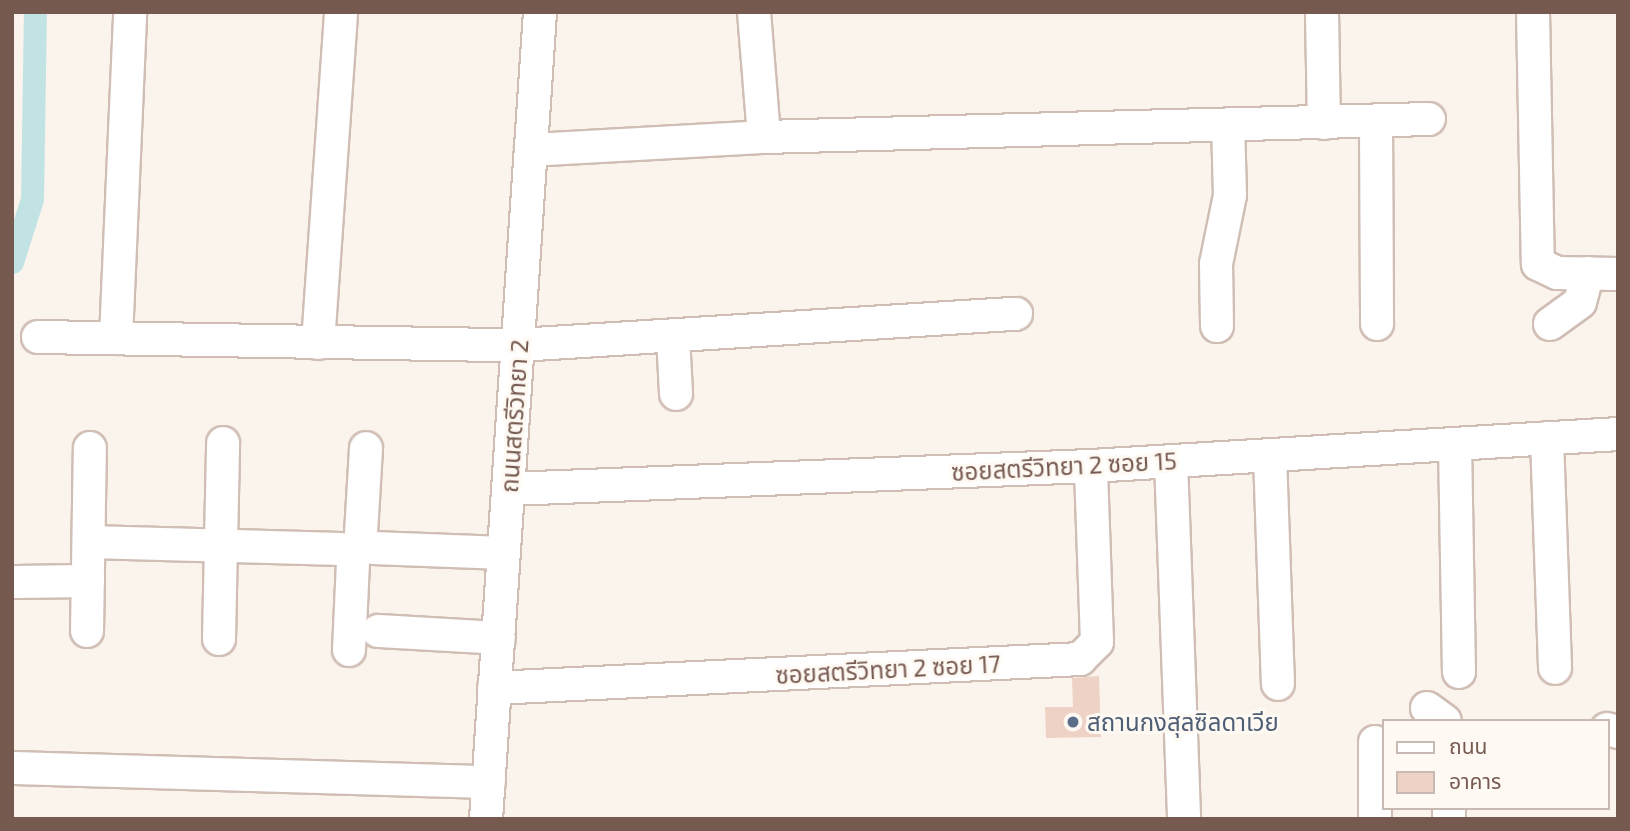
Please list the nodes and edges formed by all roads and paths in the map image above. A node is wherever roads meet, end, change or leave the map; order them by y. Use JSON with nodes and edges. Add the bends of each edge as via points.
{"nodes":[{"id":1,"x":130,"y":12,"type":"edge"},
{"id":2,"x":341,"y":12,"type":"edge"},
{"id":3,"x":540,"y":12,"type":"edge"},
{"id":4,"x":754,"y":12,"type":"edge"},
{"id":5,"x":1322,"y":12,"type":"edge"},
{"id":6,"x":1533,"y":12,"type":"edge"},
{"id":7,"x":1429,"y":119,"type":"dead end"},
{"id":8,"x":1376,"y":121,"type":"junction"},
{"id":9,"x":1324,"y":123,"type":"junction"},
{"id":10,"x":1228,"y":125,"type":"junction"},
{"id":11,"x":764,"y":137,"type":"junction"},
{"id":12,"x":531,"y":150,"type":"junction"},
{"id":13,"x":1603,"y":274,"type":"edge"},
{"id":14,"x":1016,"y":314,"type":"dead end"},
{"id":15,"x":1377,"y":324,"type":"dead end"},
{"id":16,"x":1550,"y":324,"type":"dead end"},
{"id":17,"x":1217,"y":326,"type":"dead end"},
{"id":18,"x":673,"y":336,"type":"junction"},
{"id":19,"x":38,"y":337,"type":"dead end"},
{"id":20,"x":116,"y":338,"type":"junction"},
{"id":21,"x":318,"y":343,"type":"junction"},
{"id":22,"x":519,"y":345,"type":"junction"},
{"id":23,"x":676,"y":394,"type":"dead end"},
{"id":24,"x":1618,"y":434,"type":"edge"},
{"id":25,"x":1547,"y":438,"type":"junction"},
{"id":26,"x":223,"y":443,"type":"dead end"},
{"id":27,"x":1455,"y":444,"type":"junction"},
{"id":28,"x":90,"y":448,"type":"dead end"},
{"id":29,"x":366,"y":448,"type":"dead end"},
{"id":30,"x":1270,"y":456,"type":"junction"},
{"id":31,"x":1171,"y":461,"type":"junction"},
{"id":32,"x":1091,"y":466,"type":"junction"},
{"id":33,"x":510,"y":489,"type":"junction"},
{"id":34,"x":90,"y":542,"type":"junction"},
{"id":35,"x":222,"y":543,"type":"junction"},
{"id":36,"x":357,"y":548,"type":"junction"},
{"id":37,"x":504,"y":553,"type":"junction"},
{"id":38,"x":88,"y":581,"type":"junction"},
{"id":39,"x":12,"y":582,"type":"edge"},
{"id":40,"x":87,"y":631,"type":"dead end"},
{"id":41,"x":379,"y":631,"type":"dead end"},
{"id":42,"x":499,"y":638,"type":"junction"},
{"id":43,"x":219,"y":639,"type":"dead end"},
{"id":44,"x":349,"y":650,"type":"dead end"},
{"id":45,"x":1555,"y":668,"type":"dead end"},
{"id":46,"x":1459,"y":672,"type":"dead end"},
{"id":47,"x":1278,"y":684,"type":"dead end"},
{"id":48,"x":494,"y":688,"type":"junction"},
{"id":49,"x":1375,"y":742,"type":"dead end"},
{"id":50,"x":12,"y":768,"type":"edge"},
{"id":51,"x":489,"y":782,"type":"junction"},
{"id":52,"x":486,"y":819,"type":"edge"},
{"id":53,"x":1184,"y":819,"type":"edge"},
{"id":54,"x":1375,"y":819,"type":"edge"}],
"edges":[{"from":1,"to":20,"type":"street"},
{"from":2,"to":21,"type":"street"},
{"from":3,"to":12,"type":"street","name":"ถนนสตรีวิทยา 2"},
{"from":4,"to":11,"type":"street"},
{"from":5,"to":9,"type":"street"},
{"from":6,"to":13,"type":"street","via":[[1534,250],[1546,271]]},
{"from":7,"to":8,"type":"street"},
{"from":8,"to":9,"type":"street"},
{"from":8,"to":15,"type":"street"},
{"from":9,"to":10,"type":"street"},
{"from":10,"to":11,"type":"street"},
{"from":10,"to":17,"type":"street","via":[[1230,195],[1216,264]]},
{"from":11,"to":12,"type":"street"},
{"from":12,"to":22,"type":"street","name":"ถนนสตรีวิทยา 2"},
{"from":13,"to":16,"type":"street","via":[[1580,302]]},
{"from":14,"to":18,"type":"street"},
{"from":18,"to":22,"type":"street"},
{"from":18,"to":23,"type":"street"},
{"from":19,"to":20,"type":"street"},
{"from":20,"to":21,"type":"street"},
{"from":21,"to":22,"type":"street"},
{"from":22,"to":33,"type":"street","name":"ถนนสตรีวิทยา 2"},
{"from":24,"to":25,"type":"street","name":"ซอยสตรีวิทยา 2 ซอย 15"},
{"from":25,"to":27,"type":"street","name":"ซอยสตรีวิทยา 2 ซอย 15"},
{"from":25,"to":45,"type":"street"},
{"from":26,"to":35,"type":"street"},
{"from":27,"to":30,"type":"street","name":"ซอยสตรีวิทยา 2 ซอย 15"},
{"from":27,"to":46,"type":"street"},
{"from":28,"to":34,"type":"street"},
{"from":29,"to":36,"type":"street"},
{"from":30,"to":31,"type":"street","name":"ซอยสตรีวิทยา 2 ซอย 15"},
{"from":30,"to":47,"type":"street"},
{"from":31,"to":32,"type":"street","name":"ซอยสตรีวิทยา 2 ซอย 15"},
{"from":31,"to":53,"type":"street"},
{"from":32,"to":33,"type":"street","name":"ซอยสตรีวิทยา 2 ซอย 15"},
{"from":32,"to":48,"type":"street","name":"ซอยสตรีวิทยา 2 ซอย 17","via":[[1097,642],[1080,659]]},
{"from":33,"to":37,"type":"street","name":"ถนนสตรีวิทยา 2"},
{"from":34,"to":35,"type":"street"},
{"from":34,"to":38,"type":"street"},
{"from":35,"to":36,"type":"street"},
{"from":35,"to":43,"type":"street"},
{"from":36,"to":37,"type":"street"},
{"from":36,"to":44,"type":"street"},
{"from":37,"to":42,"type":"street","name":"ถนนสตรีวิทยา 2"},
{"from":38,"to":39,"type":"street"},
{"from":38,"to":40,"type":"street"},
{"from":41,"to":42,"type":"street"},
{"from":42,"to":48,"type":"street","name":"ถนนสตรีวิทยา 2"},
{"from":48,"to":51,"type":"street","name":"ถนนสตรีวิทยา 2"},
{"from":49,"to":54,"type":"street"},
{"from":50,"to":51,"type":"street"},
{"from":51,"to":52,"type":"street","name":"ถนนสตรีวิทยา 2"}]}
